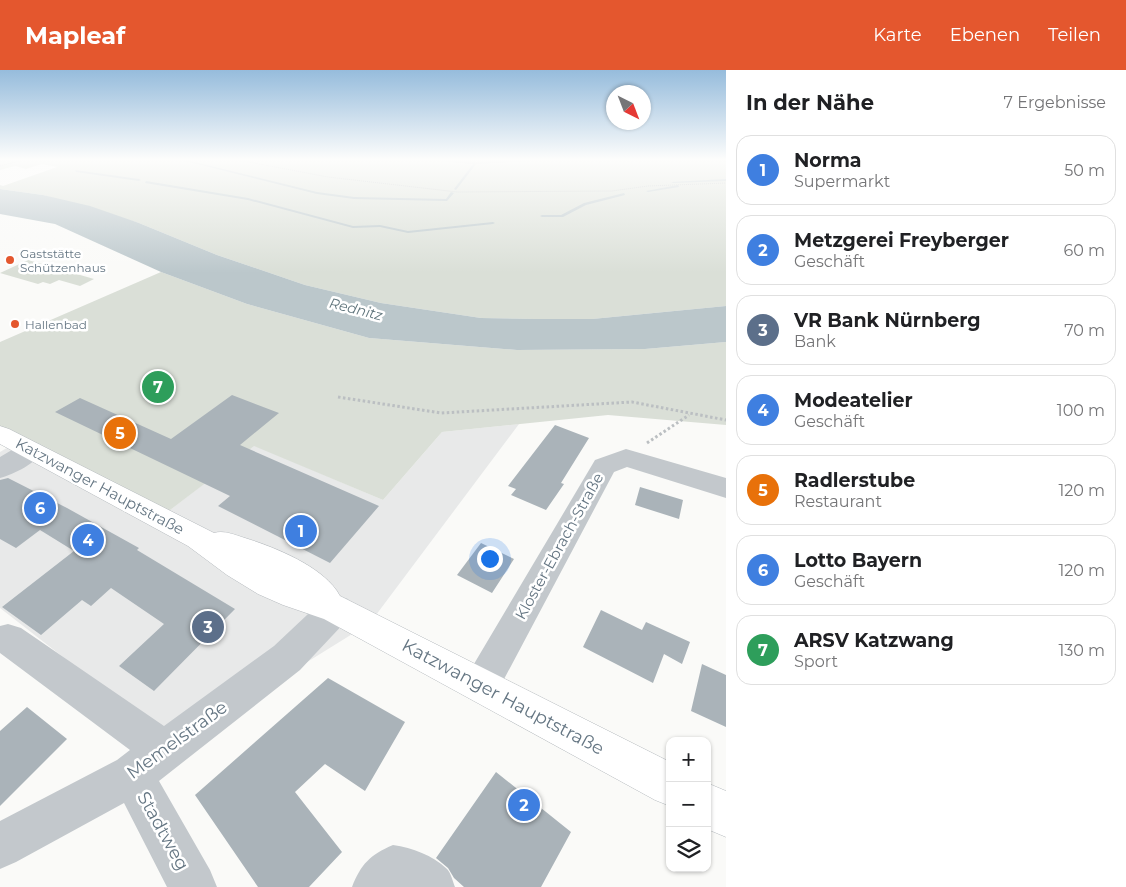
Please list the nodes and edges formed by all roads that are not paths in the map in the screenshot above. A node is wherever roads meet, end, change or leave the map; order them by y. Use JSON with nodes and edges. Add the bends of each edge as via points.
{"nodes":[{"id":1,"x":0,"y":434,"type":"edge"},
{"id":2,"x":31,"y":450,"type":"junction"},
{"id":3,"x":0,"y":469,"type":"edge"},
{"id":4,"x":726,"y":488,"type":"edge"},
{"id":5,"x":336,"y":609,"type":"junction"},
{"id":6,"x":8,"y":639,"type":"dead end"},
{"id":7,"x":481,"y":686,"type":"junction"},
{"id":8,"x":148,"y":762,"type":"junction"},
{"id":9,"x":666,"y":783,"type":"edge"},
{"id":10,"x":711,"y":807,"type":"edge"},
{"id":11,"x":726,"y":815,"type":"edge"},
{"id":12,"x":0,"y":846,"type":"edge"},
{"id":13,"x":193,"y":887,"type":"edge"},
{"id":14,"x":376,"y":887,"type":"edge"},
{"id":15,"x":431,"y":887,"type":"edge"}],
"edges":[{"from":1,"to":2,"type":"main road","name":"Katzwanger Hauptstraße"},
{"from":2,"to":3,"type":"street"},
{"from":2,"to":5,"type":"main road","name":"Katzwanger Hauptstraße","via":[[199,538],[226,559],[281,590]]},
{"from":4,"to":7,"type":"street","name":"Kloster-Ebrach-Straße","via":[[626,458],[604,466]]},
{"from":5,"to":7,"type":"main road","name":"Katzwanger Hauptstraße"},
{"from":5,"to":8,"type":"street","name":"Memelstraße","via":[[286,658]]},
{"from":6,"to":8,"type":"street"},
{"from":7,"to":9,"type":"main road","name":"Katzwanger Hauptstraße"},
{"from":8,"to":12,"type":"street","name":"Memelstraße"},
{"from":8,"to":13,"type":"street","name":"Stadtweg"},
{"from":10,"to":11,"type":"main road"},
{"from":14,"to":15,"type":"street","via":[[393,869],[409,870]]}]}
